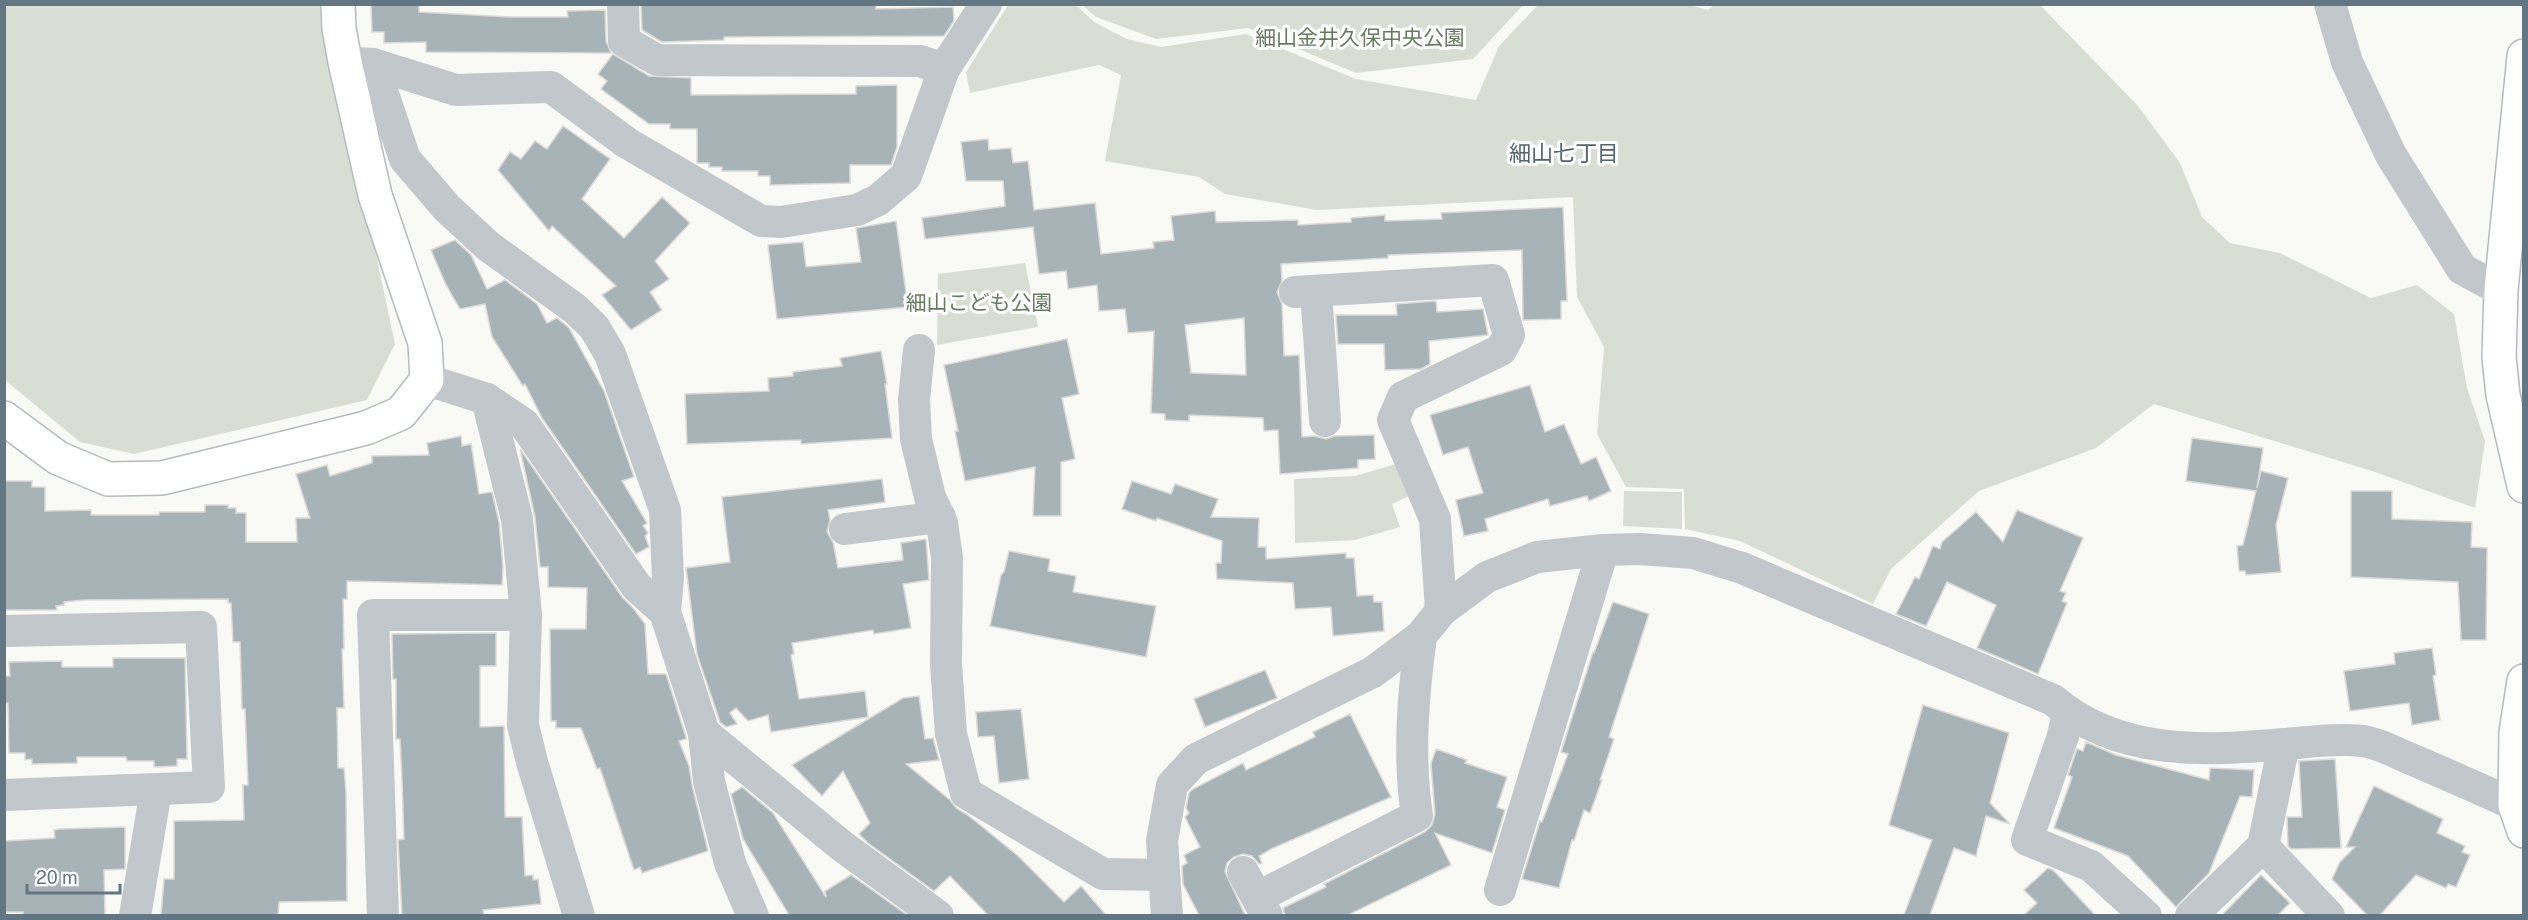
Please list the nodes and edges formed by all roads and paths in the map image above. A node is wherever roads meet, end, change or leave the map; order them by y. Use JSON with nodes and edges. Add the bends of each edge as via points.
{"nodes":[{"id":1,"x":338,"y":4,"type":"edge"},
{"id":2,"x":623,"y":4,"type":"edge"},
{"id":3,"x":986,"y":4,"type":"edge"},
{"id":4,"x":2330,"y":4,"type":"edge"},
{"id":5,"x":2523,"y":56,"type":"edge"},
{"id":6,"x":359,"y":63,"type":"junction"},
{"id":7,"x":944,"y":69,"type":"junction"},
{"id":8,"x":2501,"y":290,"type":"junction"},
{"id":9,"x":919,"y":350,"type":"dead end"},
{"id":10,"x":427,"y":380,"type":"junction"},
{"id":11,"x":487,"y":399,"type":"junction"},
{"id":12,"x":4,"y":418,"type":"edge"},
{"id":13,"x":1325,"y":421,"type":"dead end"},
{"id":14,"x":2523,"y":486,"type":"edge"},
{"id":15,"x":940,"y":517,"type":"junction"},
{"id":16,"x":845,"y":529,"type":"dead end"},
{"id":17,"x":1603,"y":550,"type":"junction"},
{"id":18,"x":1441,"y":611,"type":"junction"},
{"id":19,"x":665,"y":612,"type":"junction"},
{"id":20,"x":526,"y":615,"type":"junction"},
{"id":21,"x":4,"y":631,"type":"edge"},
{"id":22,"x":1421,"y":636,"type":"junction"},
{"id":23,"x":2523,"y":681,"type":"edge"},
{"id":24,"x":2068,"y":713,"type":"junction"},
{"id":25,"x":704,"y":733,"type":"junction"},
{"id":26,"x":2520,"y":734,"type":"edge"},
{"id":27,"x":2284,"y":744,"type":"junction"},
{"id":28,"x":156,"y":790,"type":"junction"},
{"id":29,"x":4,"y":795,"type":"edge"},
{"id":30,"x":2519,"y":818,"type":"edge"},
{"id":31,"x":2263,"y":846,"type":"junction"},
{"id":32,"x":1164,"y":875,"type":"junction"},
{"id":33,"x":1500,"y":890,"type":"dead end"},
{"id":34,"x":1256,"y":895,"type":"edge"},
{"id":35,"x":135,"y":915,"type":"edge"},
{"id":36,"x":383,"y":915,"type":"edge"},
{"id":37,"x":579,"y":915,"type":"edge"},
{"id":38,"x":753,"y":915,"type":"edge"},
{"id":39,"x":938,"y":915,"type":"edge"},
{"id":40,"x":1167,"y":915,"type":"edge"},
{"id":41,"x":2146,"y":915,"type":"edge"},
{"id":42,"x":2191,"y":915,"type":"edge"},
{"id":43,"x":2329,"y":915,"type":"edge"}],
"edges":[{"from":1,"to":6,"type":"street"},
{"from":2,"to":7,"type":"street","via":[[624,41],[657,60],[920,61]]},
{"from":3,"to":7,"type":"street"},
{"from":4,"to":8,"type":"street","via":[[2347,62],[2391,155],[2462,269]]},
{"from":5,"to":8,"type":"street"},
{"from":6,"to":7,"type":"street","via":[[456,90],[551,87],[627,143],[761,220],[781,222],[857,210],[879,200],[906,176]]},
{"from":6,"to":10,"type":"street","via":[[375,195],[425,343]]},
{"from":6,"to":19,"type":"street","via":[[405,159],[447,208],[488,246],[574,308],[594,327],[610,354],[665,510]]},
{"from":8,"to":14,"type":"street","via":[[2499,357],[2503,395]]},
{"from":9,"to":15,"type":"street","via":[[916,440],[930,497]]},
{"from":10,"to":11,"type":"street"},
{"from":10,"to":12,"type":"street","via":[[401,413],[366,428],[162,478],[108,479],[58,458]]},
{"from":11,"to":19,"type":"street","via":[[524,424],[637,586]]},
{"from":11,"to":20,"type":"street","via":[[517,519]]},
{"from":13,"to":18,"type":"street","via":[[1306,291],[1493,280],[1509,335],[1501,350],[1403,397],[1393,420],[1435,519]]},
{"from":15,"to":16,"type":"street"},
{"from":15,"to":32,"type":"street","via":[[947,558],[946,664],[951,734],[966,793],[1103,874]]},
{"from":17,"to":18,"type":"street","via":[[1537,557],[1488,577]]},
{"from":17,"to":24,"type":"street","via":[[1693,553],[1742,568],[2053,700]]},
{"from":17,"to":33,"type":"street"},
{"from":18,"to":22,"type":"street"},
{"from":19,"to":25,"type":"street"},
{"from":20,"to":36,"type":"street","via":[[373,615]]},
{"from":20,"to":37,"type":"street","via":[[523,725]]},
{"from":21,"to":28,"type":"street","via":[[201,627],[209,787]]},
{"from":22,"to":32,"type":"street","via":[[1373,672],[1196,759],[1172,785],[1162,841]]},
{"from":22,"to":34,"type":"street","via":[[1414,690],[1413,791],[1417,816]]},
{"from":23,"to":26,"type":"street"},
{"from":24,"to":27,"type":"street","via":[[2133,740],[2176,748]]},
{"from":24,"to":41,"type":"street","via":[[2027,840],[2091,866]]},
{"from":25,"to":38,"type":"street","via":[[709,781],[730,863]]},
{"from":25,"to":39,"type":"street","via":[[842,846]]},
{"from":26,"to":30,"type":"street"},
{"from":27,"to":30,"type":"street","via":[[2338,740],[2374,743]]},
{"from":27,"to":31,"type":"street"},
{"from":28,"to":29,"type":"street"},
{"from":28,"to":35,"type":"street"},
{"from":31,"to":42,"type":"street"},
{"from":31,"to":43,"type":"street"},
{"from":32,"to":40,"type":"street"}]}
